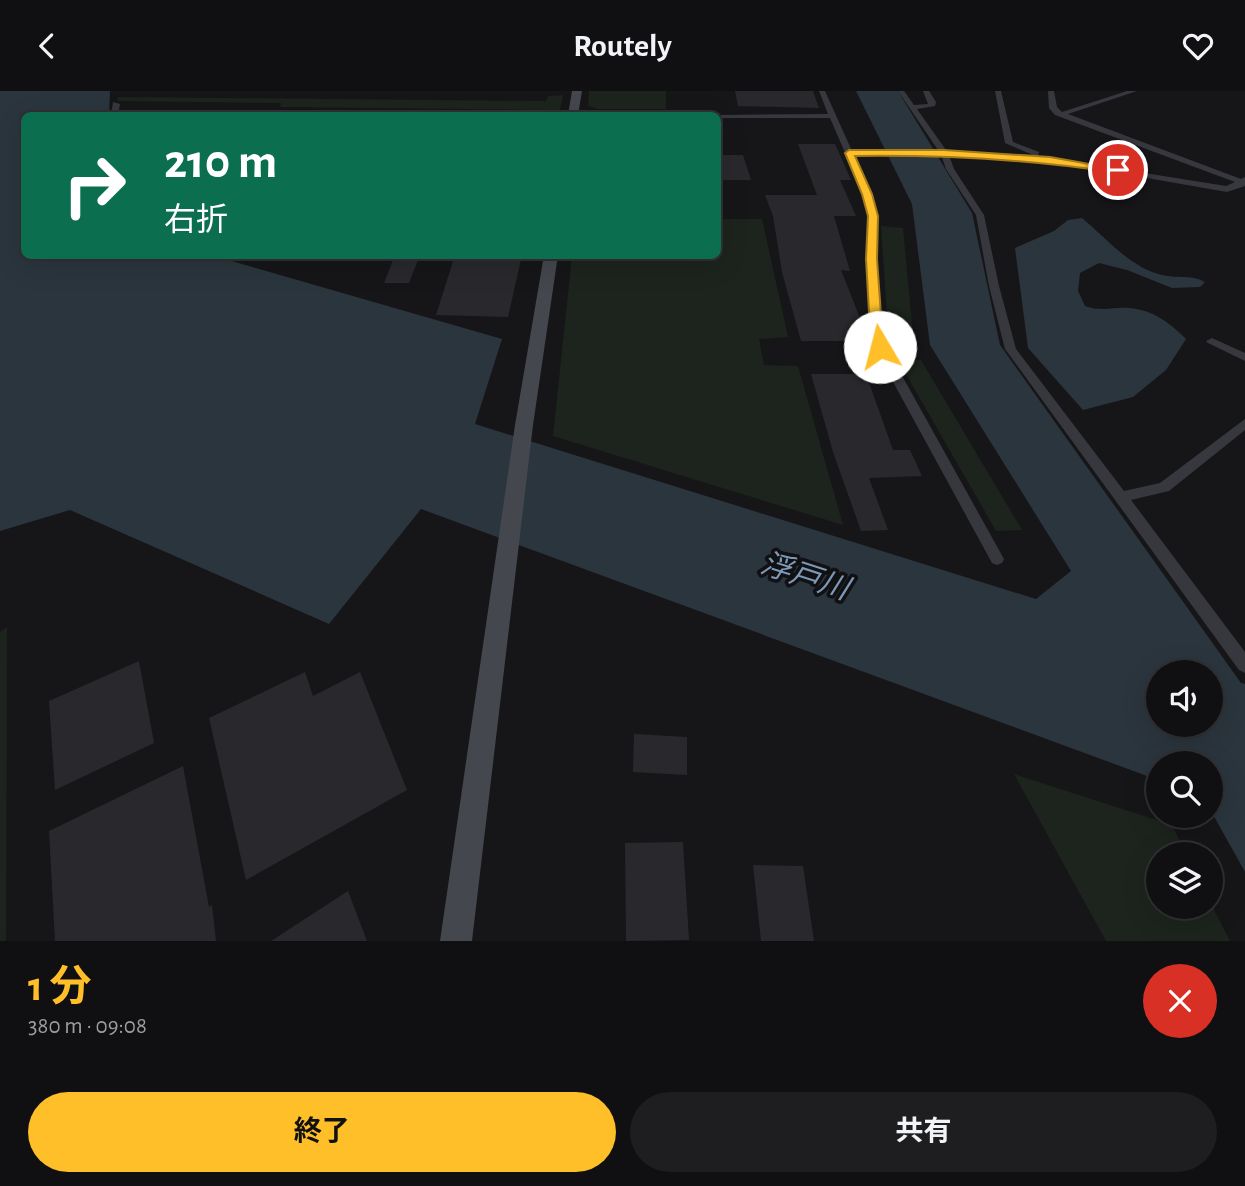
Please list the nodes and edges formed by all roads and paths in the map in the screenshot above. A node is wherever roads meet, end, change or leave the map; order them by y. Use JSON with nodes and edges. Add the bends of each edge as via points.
{"nodes":[{"id":1,"x":577,"y":91,"type":"edge"},
{"id":2,"x":822,"y":91,"type":"edge"},
{"id":3,"x":901,"y":91,"type":"edge"},
{"id":4,"x":926,"y":91,"type":"edge"},
{"id":5,"x":998,"y":91,"type":"edge"},
{"id":6,"x":1051,"y":91,"type":"edge"},
{"id":7,"x":1134,"y":91,"type":"edge"},
{"id":8,"x":116,"y":104,"type":"dead end"},
{"id":9,"x":911,"y":107,"type":"junction"},
{"id":10,"x":115,"y":112,"type":"edge"},
{"id":11,"x":574,"y":112,"type":"edge"},
{"id":12,"x":1065,"y":113,"type":"junction"},
{"id":13,"x":721,"y":116,"type":"edge"},
{"id":14,"x":833,"y":116,"type":"junction"},
{"id":15,"x":944,"y":152,"type":"junction"},
{"id":16,"x":849,"y":153,"type":"junction"},
{"id":17,"x":1050,"y":159,"type":"junction"},
{"id":18,"x":1244,"y":181,"type":"edge"},
{"id":19,"x":550,"y":259,"type":"edge"},
{"id":20,"x":1212,"y":341,"type":"dead end"},
{"id":21,"x":1245,"y":357,"type":"edge"},
{"id":22,"x":1245,"y":423,"type":"edge"},
{"id":23,"x":1122,"y":497,"type":"junction"},
{"id":24,"x":997,"y":559,"type":"dead end"},
{"id":25,"x":1243,"y":660,"type":"edge"},
{"id":26,"x":456,"y":941,"type":"edge"}],
"edges":[{"from":1,"to":11,"type":"street"},
{"from":2,"to":14,"type":"street"},
{"from":3,"to":9,"type":"street"},
{"from":4,"to":9,"type":"street","via":[[931,106]]},
{"from":5,"to":17,"type":"street","via":[[1009,143]]},
{"from":6,"to":12,"type":"street","via":[[1053,108]]},
{"from":7,"to":12,"type":"street"},
{"from":8,"to":10,"type":"street"},
{"from":9,"to":15,"type":"street"},
{"from":12,"to":18,"type":"street"},
{"from":13,"to":14,"type":"street"},
{"from":14,"to":16,"type":"street"},
{"from":15,"to":16,"type":"street"},
{"from":15,"to":17,"type":"street"},
{"from":15,"to":23,"type":"street","via":[[980,215],[1011,349]]},
{"from":16,"to":24,"type":"street","via":[[873,216],[880,347]]},
{"from":17,"to":18,"type":"street","via":[[1204,188],[1227,189]]},
{"from":19,"to":26,"type":"street"},
{"from":20,"to":21,"type":"street"},
{"from":22,"to":23,"type":"street","via":[[1164,487]]},
{"from":23,"to":25,"type":"street"}]}
